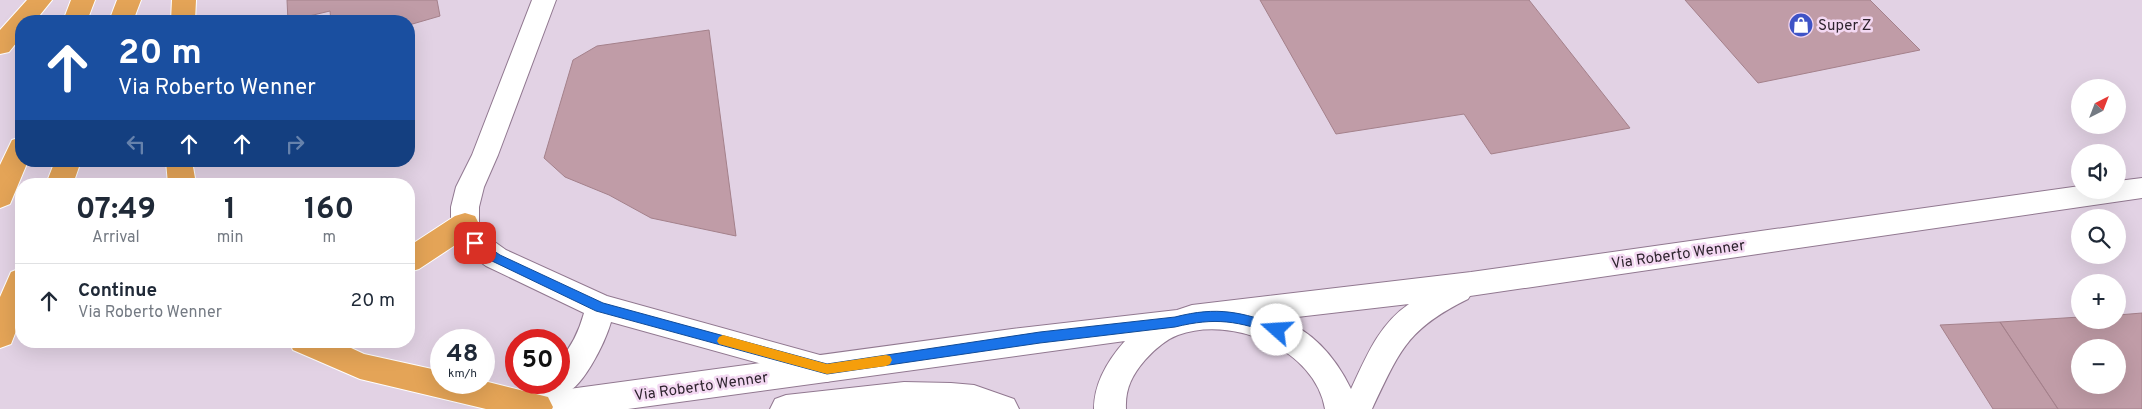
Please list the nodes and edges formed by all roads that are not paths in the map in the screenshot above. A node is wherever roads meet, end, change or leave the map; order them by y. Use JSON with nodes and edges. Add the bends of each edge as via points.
{"nodes":[{"id":1,"x":40,"y":0,"type":"edge"},
{"id":2,"x":83,"y":0,"type":"edge"},
{"id":3,"x":129,"y":0,"type":"edge"},
{"id":4,"x":184,"y":0,"type":"edge"},
{"id":5,"x":544,"y":0,"type":"edge"},
{"id":6,"x":28,"y":15,"type":"edge"},
{"id":7,"x":77,"y":15,"type":"edge"},
{"id":8,"x":123,"y":15,"type":"edge"},
{"id":9,"x":183,"y":15,"type":"edge"},
{"id":10,"x":15,"y":30,"type":"edge"},
{"id":11,"x":0,"y":46,"type":"edge"},
{"id":12,"x":15,"y":161,"type":"edge"},
{"id":13,"x":2142,"y":188,"type":"edge"},
{"id":14,"x":0,"y":197,"type":"edge"},
{"id":15,"x":465,"y":224,"type":"junction"},
{"id":16,"x":415,"y":257,"type":"edge"},
{"id":17,"x":1471,"y":284,"type":"junction"},
{"id":18,"x":15,"y":296,"type":"edge"},
{"id":19,"x":601,"y":307,"type":"junction"},
{"id":20,"x":1214,"y":315,"type":"junction"},
{"id":21,"x":1175,"y":322,"type":"junction"},
{"id":22,"x":0,"y":335,"type":"edge"},
{"id":23,"x":320,"y":348,"type":"edge"},
{"id":24,"x":827,"y":369,"type":"junction"},
{"id":25,"x":570,"y":370,"type":"edge"},
{"id":26,"x":546,"y":394,"type":"edge"},
{"id":27,"x":531,"y":408,"type":"edge"},
{"id":28,"x":786,"y":409,"type":"edge"},
{"id":29,"x":1002,"y":409,"type":"edge"},
{"id":30,"x":1110,"y":409,"type":"edge"},
{"id":31,"x":1342,"y":409,"type":"edge"},
{"id":32,"x":1356,"y":409,"type":"edge"}],
"edges":[{"from":1,"to":6,"type":"highway"},
{"from":2,"to":7,"type":"highway"},
{"from":3,"to":8,"type":"highway"},
{"from":4,"to":9,"type":"highway"},
{"from":5,"to":15,"type":"main road","via":[[470,187],[464,207]]},
{"from":10,"to":11,"type":"highway"},
{"from":12,"to":14,"type":"highway"},
{"from":13,"to":17,"type":"main road","name":"Via Roberto Wenner"},
{"from":15,"to":16,"type":"highway"},
{"from":15,"to":19,"type":"main road","via":[[475,243],[496,258]]},
{"from":17,"to":20,"type":"main road","name":"Via Roberto Wenner"},
{"from":17,"to":32,"type":"main road","via":[[1418,313],[1402,327],[1381,357]]},
{"from":18,"to":22,"type":"highway"},
{"from":19,"to":24,"type":"main road"},
{"from":19,"to":25,"type":"main road","via":[[592,337]]},
{"from":20,"to":21,"type":"main road"},
{"from":20,"to":31,"type":"main road","via":[[1261,324],[1305,348],[1326,372]]},
{"from":21,"to":24,"type":"main road","name":"Via Roberto Wenner","via":[[1040,337]]},
{"from":21,"to":30,"type":"main road","via":[[1151,335],[1131,353],[1117,375]]},
{"from":23,"to":27,"type":"highway","via":[[360,366]]},
{"from":24,"to":27,"type":"main road","name":"Via Roberto Wenner"},
{"from":26,"to":27,"type":"main road"},
{"from":28,"to":29,"type":"main road","via":[[929,395],[976,399]]}]}
